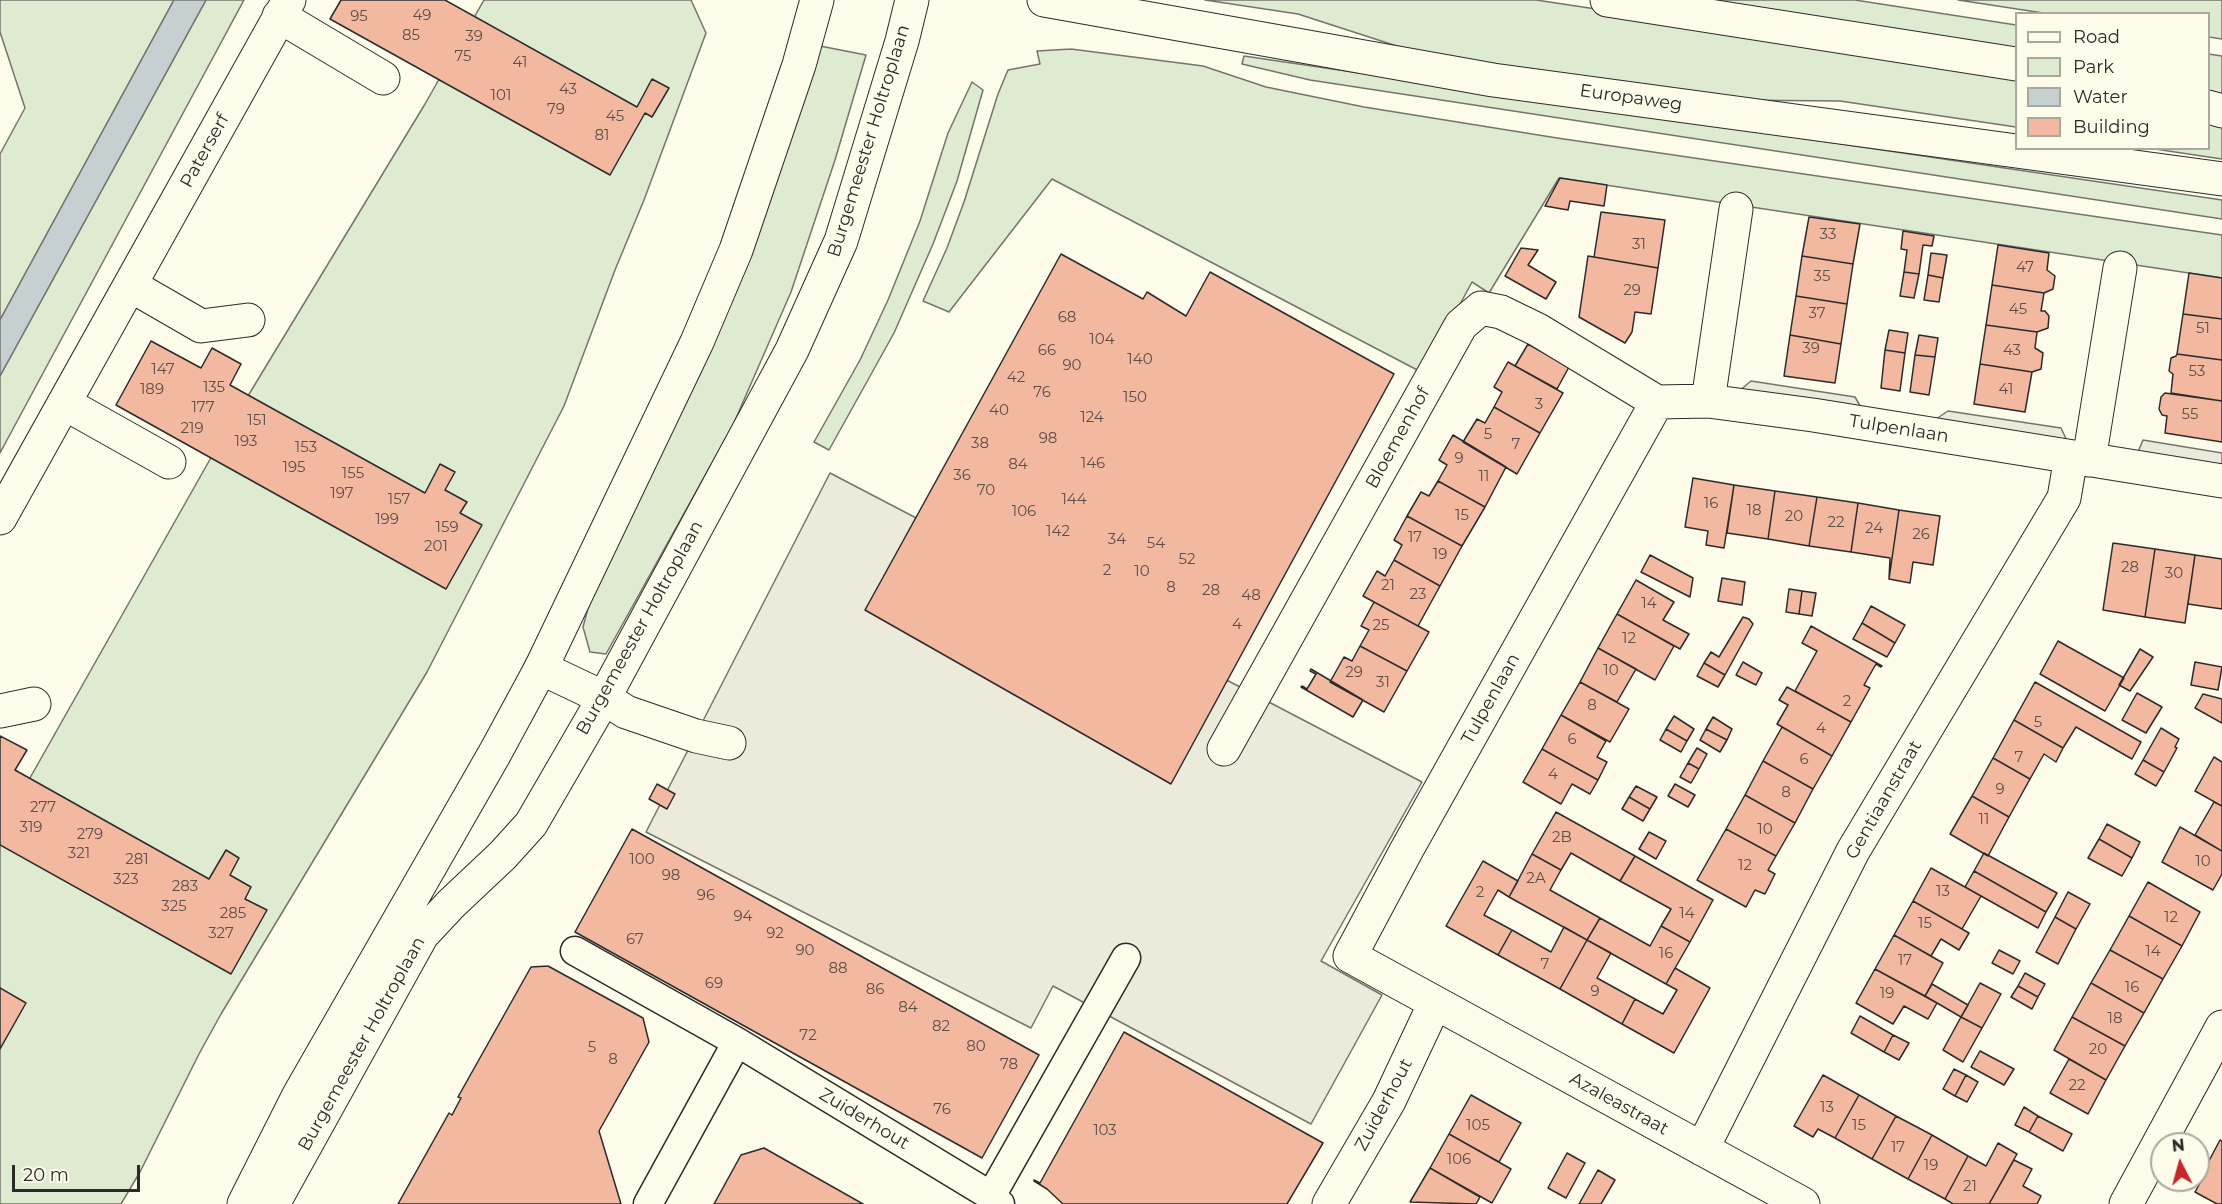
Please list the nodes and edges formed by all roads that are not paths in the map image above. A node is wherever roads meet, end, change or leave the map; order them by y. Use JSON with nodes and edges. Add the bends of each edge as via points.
{"nodes":[{"id":1,"x":817,"y":0,"type":"edge"},
{"id":2,"x":912,"y":0,"type":"edge"},
{"id":3,"x":1044,"y":0,"type":"edge"},
{"id":4,"x":1607,"y":0,"type":"edge"},
{"id":5,"x":284,"y":8,"type":"edge"},
{"id":6,"x":2015,"y":64,"type":"edge"},
{"id":7,"x":383,"y":78,"type":"dead end"},
{"id":8,"x":2222,"y":179,"type":"edge"},
{"id":9,"x":1736,"y":209,"type":"dead end"},
{"id":10,"x":2120,"y":268,"type":"dead end"},
{"id":11,"x":130,"y":285,"type":"junction"},
{"id":12,"x":248,"y":320,"type":"dead end"},
{"id":13,"x":1708,"y":401,"type":"junction"},
{"id":14,"x":1657,"y":402,"type":"junction"},
{"id":15,"x":64,"y":403,"type":"junction"},
{"id":16,"x":2080,"y":458,"type":"junction"},
{"id":17,"x":169,"y":462,"type":"dead end"},
{"id":18,"x":2222,"y":481,"type":"edge"},
{"id":19,"x":0,"y":518,"type":"edge"},
{"id":20,"x":541,"y":668,"type":"junction"},
{"id":21,"x":604,"y":698,"type":"junction"},
{"id":22,"x":34,"y":704,"type":"dead end"},
{"id":23,"x":0,"y":711,"type":"edge"},
{"id":24,"x":729,"y":743,"type":"dead end"},
{"id":25,"x":1224,"y":749,"type":"dead end"},
{"id":26,"x":574,"y":951,"type":"dead end"},
{"id":27,"x":1126,"y":958,"type":"dead end"},
{"id":28,"x":1435,"y":1003,"type":"junction"},
{"id":29,"x":2222,"y":1027,"type":"edge"},
{"id":30,"x":737,"y":1042,"type":"junction"},
{"id":31,"x":1702,"y":1149,"type":"junction"},
{"id":32,"x":995,"y":1200,"type":"edge"},
{"id":33,"x":1799,"y":1203,"type":"edge"},
{"id":34,"x":244,"y":1204,"type":"edge"},
{"id":35,"x":273,"y":1204,"type":"edge"},
{"id":36,"x":648,"y":1204,"type":"edge"},
{"id":37,"x":1329,"y":1204,"type":"edge"},
{"id":38,"x":2126,"y":1204,"type":"edge"}],
"edges":[{"from":1,"to":20,"type":"street","name":"Burgemeester Holtroplaan","via":[[736,250],[697,342]]},
{"from":2,"to":21,"type":"street","name":"Burgemeester Holtroplaan","via":[[837,252],[792,350]]},
{"from":3,"to":8,"type":"street","name":"Europaweg","via":[[1493,80]]},
{"from":4,"to":6,"type":"street"},
{"from":5,"to":7,"type":"street","name":"Paterserf"},
{"from":5,"to":11,"type":"street","name":"Paterserf"},
{"from":9,"to":13,"type":"street"},
{"from":10,"to":16,"type":"street"},
{"from":11,"to":12,"type":"street","via":[[201,326]]},
{"from":11,"to":15,"type":"street","name":"Paterserf"},
{"from":13,"to":14,"type":"street","name":"Tulpenlaan"},
{"from":13,"to":16,"type":"street","name":"Tulpenlaan"},
{"from":14,"to":25,"type":"street","name":"Bloemenhof","via":[[1538,330],[1501,312],[1481,308],[1461,325]]},
{"from":14,"to":28,"type":"street","name":"Tulpenlaan","via":[[1350,956]]},
{"from":15,"to":17,"type":"street"},
{"from":15,"to":19,"type":"street","name":"Paterserf"},
{"from":16,"to":18,"type":"street","name":"Tulpenlaan"},
{"from":16,"to":31,"type":"street","name":"Gentiaanstraat","via":[[2064,498],[1853,851]]},
{"from":20,"to":21,"type":"street"},
{"from":20,"to":34,"type":"street","name":"Burgemeester Holtroplaan","via":[[299,1095]]},
{"from":21,"to":24,"type":"street","via":[[626,712]]},
{"from":21,"to":35,"type":"street","name":"Burgemeester Holtroplaan","via":[[531,824],[422,935]]},
{"from":22,"to":23,"type":"street"},
{"from":26,"to":30,"type":"street","name":"Zuiderhout"},
{"from":27,"to":32,"type":"street","name":"Zuiderhout"},
{"from":28,"to":31,"type":"street","name":"Azaleastraat"},
{"from":28,"to":37,"type":"street","name":"Zuiderhout","via":[[1389,1101]]},
{"from":29,"to":38,"type":"street"},
{"from":30,"to":32,"type":"street","name":"Zuiderhout"},
{"from":30,"to":36,"type":"street"},
{"from":31,"to":33,"type":"street","name":"Azaleastraat"}]}
